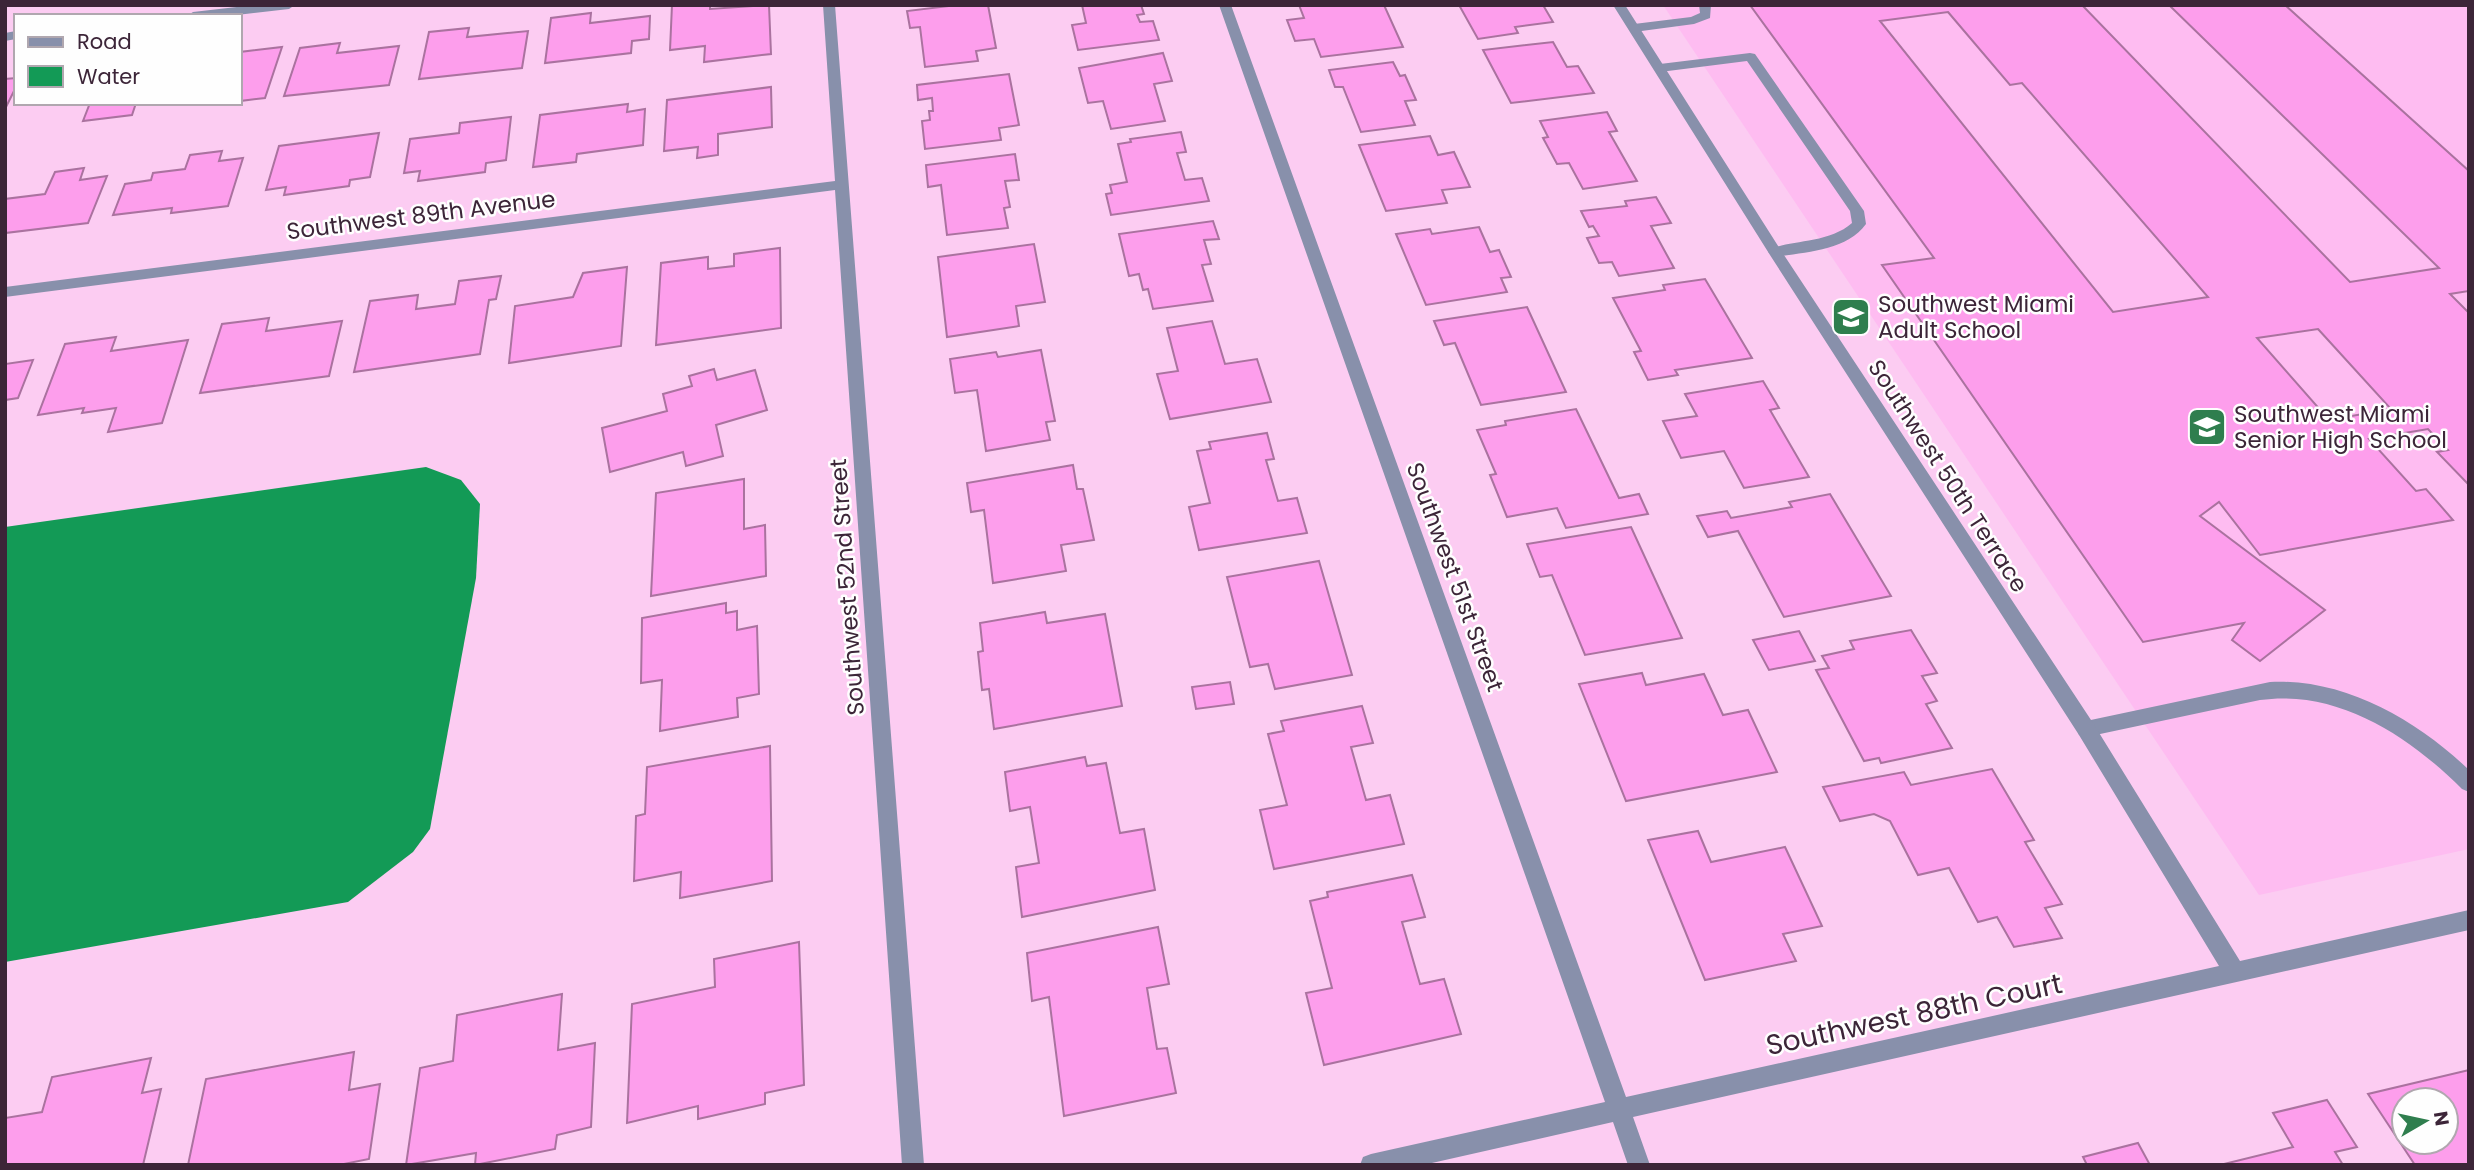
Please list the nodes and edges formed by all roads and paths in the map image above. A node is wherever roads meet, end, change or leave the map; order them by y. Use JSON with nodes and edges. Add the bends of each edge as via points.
{"nodes":[{"id":1,"x":289,"y":5,"type":"edge"},
{"id":2,"x":829,"y":5,"type":"edge"},
{"id":3,"x":1225,"y":5,"type":"edge"},
{"id":4,"x":1619,"y":5,"type":"edge"},
{"id":5,"x":1705,"y":5,"type":"edge"},
{"id":6,"x":211,"y":14,"type":"edge"},
{"id":7,"x":1634,"y":28,"type":"junction"},
{"id":8,"x":1660,"y":68,"type":"junction"},
{"id":9,"x":844,"y":184,"type":"junction"},
{"id":10,"x":1775,"y":252,"type":"junction"},
{"id":11,"x":5,"y":292,"type":"edge"},
{"id":12,"x":2085,"y":729,"type":"junction"},
{"id":13,"x":2469,"y":783,"type":"edge"},
{"id":14,"x":2469,"y":920,"type":"edge"},
{"id":15,"x":2235,"y":973,"type":"junction"},
{"id":16,"x":1619,"y":1109,"type":"junction"},
{"id":17,"x":913,"y":1165,"type":"edge"},
{"id":18,"x":1371,"y":1165,"type":"edge"},
{"id":19,"x":1639,"y":1165,"type":"edge"}],
"edges":[{"from":1,"to":6,"type":"street"},
{"from":2,"to":9,"type":"street","name":"Southwest 52nd Street"},
{"from":3,"to":16,"type":"street","name":"Southwest 51st Street"},
{"from":4,"to":7,"type":"street","name":"Southwest 50th Terrace"},
{"from":5,"to":7,"type":"street","via":[[1706,15],[1693,20]]},
{"from":7,"to":8,"type":"street","name":"Southwest 50th Terrace"},
{"from":8,"to":10,"type":"street","name":"Southwest 50th Terrace"},
{"from":8,"to":10,"type":"street","via":[[1750,57],[1857,211],[1859,224],[1849,236]]},
{"from":9,"to":11,"type":"street","name":"Southwest 89th Avenue"},
{"from":9,"to":17,"type":"street","name":"Southwest 52nd Street"},
{"from":10,"to":12,"type":"street","name":"Southwest 50th Terrace"},
{"from":12,"to":13,"type":"street","via":[[2287,689],[2339,698],[2392,721],[2442,755]]},
{"from":12,"to":15,"type":"street","name":"Southwest 50th Terrace"},
{"from":14,"to":15,"type":"street","name":"Southwest 88th Court"},
{"from":15,"to":16,"type":"street","name":"Southwest 88th Court"},
{"from":16,"to":18,"type":"street","name":"Southwest 88th Court"},
{"from":16,"to":19,"type":"street","name":"Southwest 51st Street"}]}
